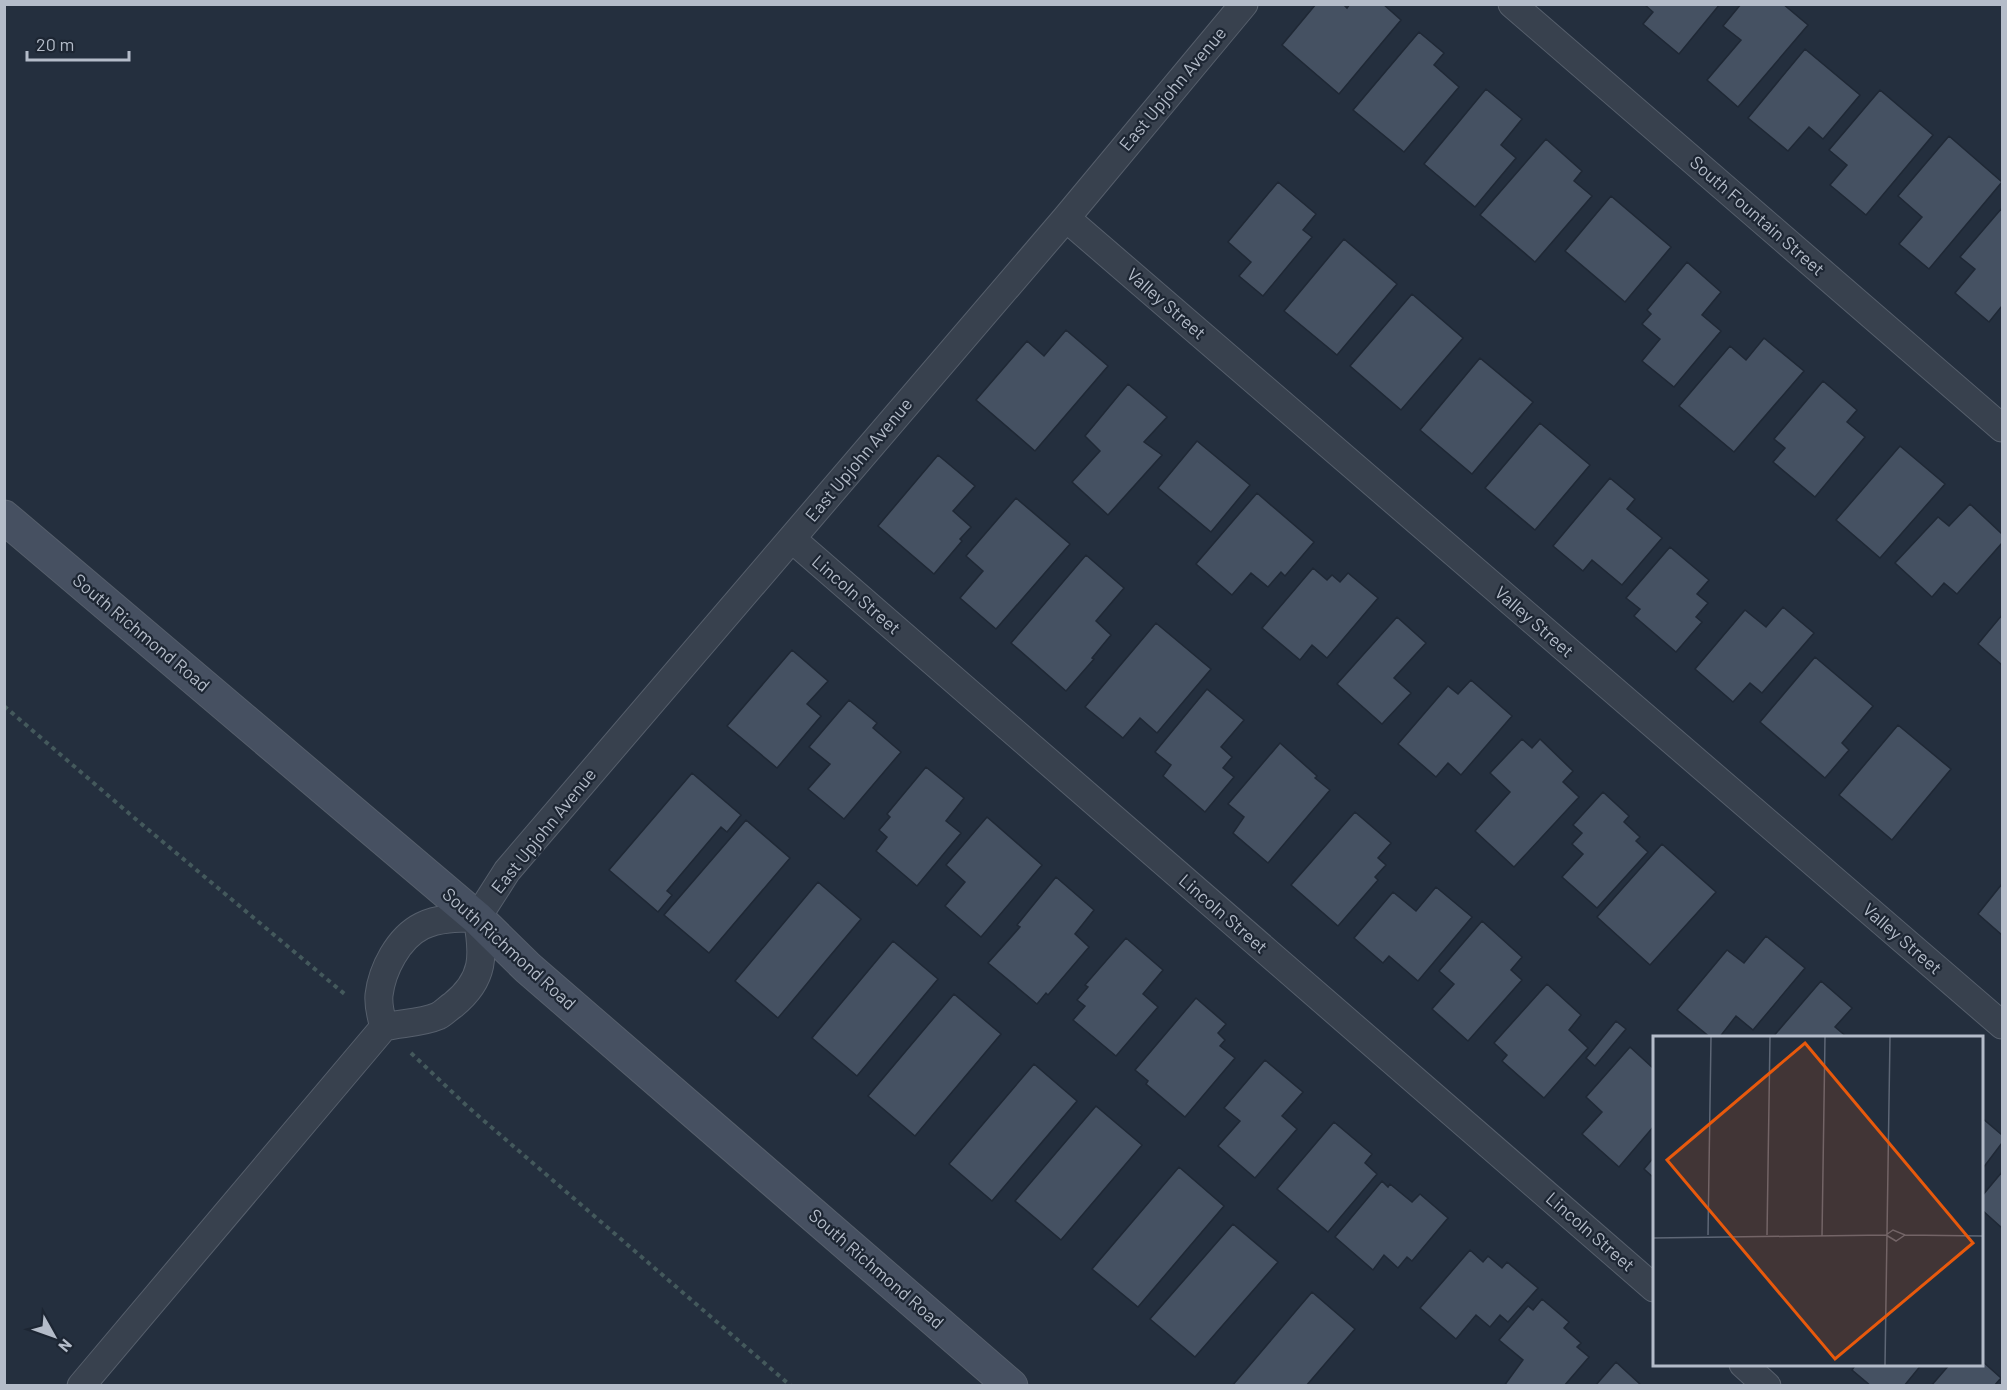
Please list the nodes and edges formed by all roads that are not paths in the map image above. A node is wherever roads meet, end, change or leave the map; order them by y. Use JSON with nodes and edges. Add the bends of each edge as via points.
{"nodes":[{"id":1,"x":1244,"y":4,"type":"edge"},
{"id":2,"x":1512,"y":4,"type":"edge"},
{"id":3,"x":1066,"y":218,"type":"junction"},
{"id":4,"x":2002,"y":428,"type":"edge"},
{"id":5,"x":4,"y":517,"type":"edge"},
{"id":6,"x":792,"y":539,"type":"junction"},
{"id":7,"x":477,"y":918,"type":"junction"},
{"id":8,"x":2002,"y":1025,"type":"edge"},
{"id":9,"x":384,"y":1027,"type":"junction"},
{"id":10,"x":1653,"y":1287,"type":"edge"},
{"id":11,"x":1744,"y":1366,"type":"edge"},
{"id":12,"x":81,"y":1386,"type":"edge"},
{"id":13,"x":1011,"y":1386,"type":"edge"},
{"id":14,"x":1767,"y":1386,"type":"edge"}],
"edges":[{"from":1,"to":3,"type":"street","name":"East Upjohn Avenue"},
{"from":2,"to":4,"type":"street","name":"South Fountain Street"},
{"from":3,"to":6,"type":"street","name":"East Upjohn Avenue"},
{"from":3,"to":8,"type":"street","name":"Valley Street"},
{"from":5,"to":7,"type":"street","name":"South Richmond Road"},
{"from":6,"to":7,"type":"street","name":"East Upjohn Avenue","via":[[507,871]]},
{"from":6,"to":10,"type":"street","name":"Lincoln Street"},
{"from":7,"to":9,"type":"street","via":[[481,963],[474,984],[439,1016]]},
{"from":7,"to":9,"type":"street","via":[[455,918],[421,927],[397,948],[379,996]]},
{"from":7,"to":13,"type":"street","name":"South Richmond Road","via":[[528,968]]},
{"from":9,"to":12,"type":"street"},
{"from":11,"to":14,"type":"street"}]}
